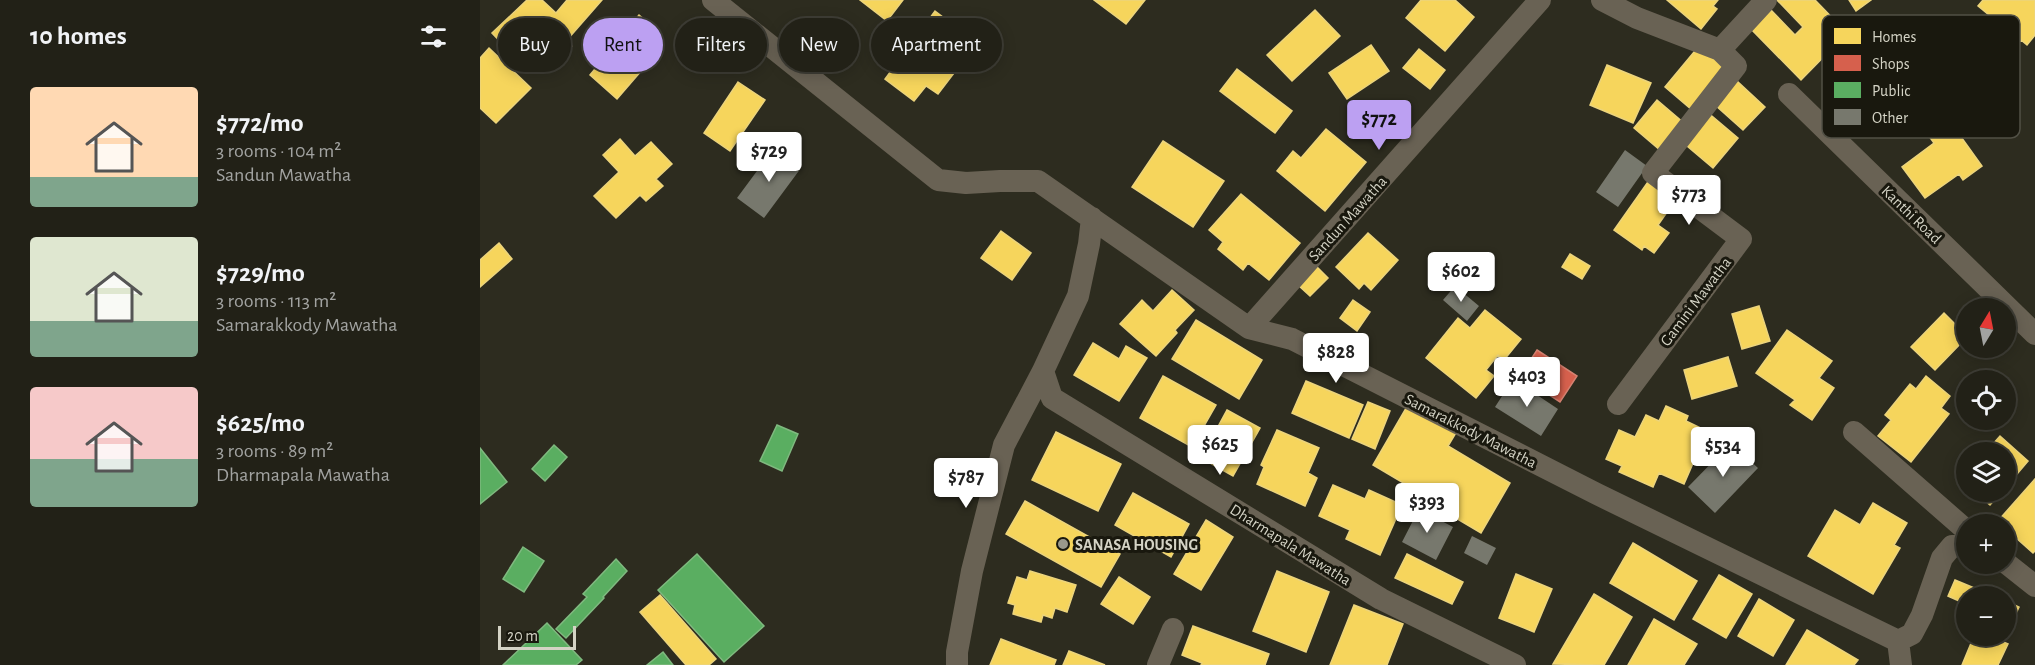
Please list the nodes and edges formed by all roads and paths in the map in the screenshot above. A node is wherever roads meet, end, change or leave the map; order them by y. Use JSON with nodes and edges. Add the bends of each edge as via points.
{"nodes":[{"id":1,"x":713,"y":0,"type":"edge"},
{"id":2,"x":1540,"y":0,"type":"edge"},
{"id":3,"x":1602,"y":0,"type":"edge"},
{"id":4,"x":1766,"y":0,"type":"edge"},
{"id":5,"x":1720,"y":50,"type":"junction"},
{"id":6,"x":1789,"y":94,"type":"dead end"},
{"id":7,"x":1822,"y":126,"type":"edge"},
{"id":8,"x":1834,"y":138,"type":"edge"},
{"id":9,"x":1092,"y":218,"type":"junction"},
{"id":10,"x":1249,"y":328,"type":"junction"},
{"id":11,"x":2035,"y":334,"type":"edge"},
{"id":12,"x":1043,"y":371,"type":"junction"},
{"id":13,"x":1618,"y":404,"type":"dead end"},
{"id":14,"x":1854,"y":432,"type":"dead end"},
{"id":15,"x":1956,"y":521,"type":"edge"},
{"id":16,"x":1956,"y":546,"type":"edge"},
{"id":17,"x":2016,"y":571,"type":"edge"},
{"id":18,"x":2035,"y":586,"type":"edge"},
{"id":19,"x":1173,"y":629,"type":"dead end"},
{"id":20,"x":1898,"y":641,"type":"junction"},
{"id":21,"x":957,"y":665,"type":"edge"},
{"id":22,"x":1158,"y":665,"type":"edge"},
{"id":23,"x":1515,"y":665,"type":"edge"},
{"id":24,"x":1901,"y":665,"type":"edge"}],
"edges":[{"from":1,"to":9,"type":"street","name":"Samarakkody Mawatha","via":[[938,180],[1038,181]]},
{"from":2,"to":10,"type":"street","name":"Sandun Mawatha"},
{"from":3,"to":5,"type":"street"},
{"from":4,"to":5,"type":"street"},
{"from":5,"to":13,"type":"street","name":"Gamini Mawatha","via":[[1736,66],[1653,172],[1741,239]]},
{"from":6,"to":7,"type":"street","name":"Kanthi Road"},
{"from":8,"to":11,"type":"street","name":"Kanthi Road"},
{"from":9,"to":10,"type":"street","name":"Samarakkody Mawatha"},
{"from":9,"to":12,"type":"street","via":[[1078,296]]},
{"from":10,"to":20,"type":"street","name":"Samarakkody Mawatha","via":[[1292,339]]},
{"from":12,"to":21,"type":"street","via":[[1004,445],[972,570]]},
{"from":12,"to":23,"type":"street","name":"Dharmapala Mawatha","via":[[1052,398],[1381,599]]},
{"from":14,"to":15,"type":"street"},
{"from":16,"to":20,"type":"street","via":[[1942,558],[1912,634]]},
{"from":17,"to":18,"type":"street"},
{"from":19,"to":22,"type":"street"},
{"from":20,"to":24,"type":"street"}]}
